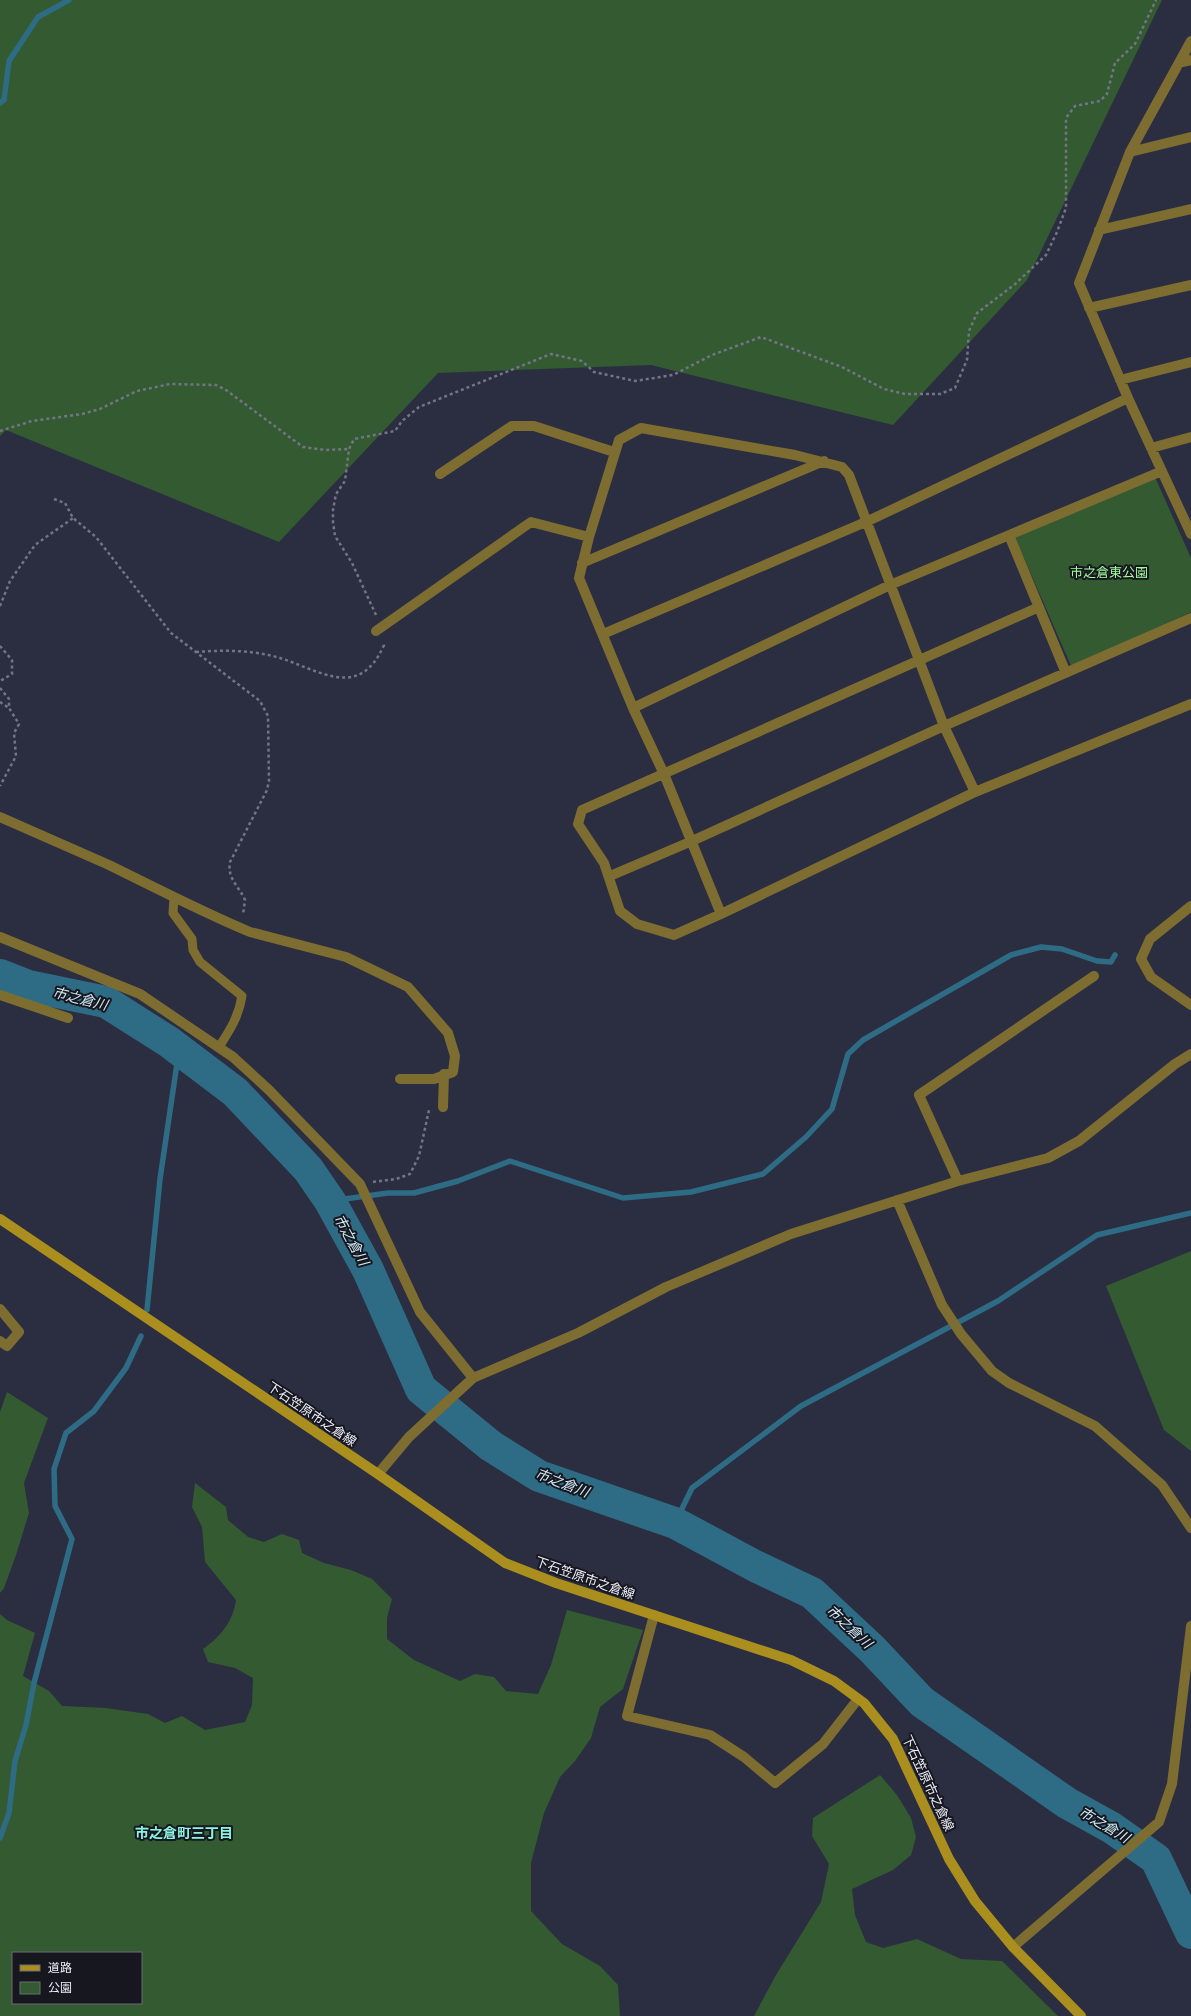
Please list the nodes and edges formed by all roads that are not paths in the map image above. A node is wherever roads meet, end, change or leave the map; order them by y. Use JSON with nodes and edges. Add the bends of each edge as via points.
{"nodes":[{"id":1,"x":1191,"y":41,"type":"edge"},
{"id":2,"x":1191,"y":60,"type":"edge"},
{"id":3,"x":1179,"y":63,"type":"junction"},
{"id":4,"x":1191,"y":137,"type":"edge"},
{"id":5,"x":1130,"y":152,"type":"junction"},
{"id":6,"x":1191,"y":209,"type":"edge"},
{"id":7,"x":1099,"y":230,"type":"junction"},
{"id":8,"x":1191,"y":285,"type":"edge"},
{"id":9,"x":1089,"y":308,"type":"junction"},
{"id":10,"x":1191,"y":362,"type":"edge"},
{"id":11,"x":1120,"y":380,"type":"junction"},
{"id":12,"x":1128,"y":398,"type":"junction"},
{"id":13,"x":1191,"y":437,"type":"edge"},
{"id":14,"x":1151,"y":448,"type":"junction"},
{"id":15,"x":614,"y":452,"type":"junction"},
{"id":16,"x":824,"y":461,"type":"junction"},
{"id":17,"x":1162,"y":471,"type":"junction"},
{"id":18,"x":440,"y":474,"type":"dead end"},
{"id":19,"x":1186,"y":512,"type":"edge"},
{"id":20,"x":868,"y":521,"type":"junction"},
{"id":21,"x":1191,"y":534,"type":"edge"},
{"id":22,"x":1009,"y":535,"type":"junction"},
{"id":23,"x":588,"y":537,"type":"junction"},
{"id":24,"x":582,"y":563,"type":"junction"},
{"id":25,"x":890,"y":585,"type":"junction"},
{"id":26,"x":1039,"y":607,"type":"junction"},
{"id":27,"x":1191,"y":618,"type":"edge"},
{"id":28,"x":379,"y":629,"type":"road end"},
{"id":29,"x":603,"y":634,"type":"junction"},
{"id":30,"x":919,"y":661,"type":"junction"},
{"id":31,"x":1066,"y":672,"type":"junction"},
{"id":32,"x":1191,"y":704,"type":"edge"},
{"id":33,"x":633,"y":708,"type":"junction"},
{"id":34,"x":944,"y":726,"type":"junction"},
{"id":35,"x":664,"y":774,"type":"junction"},
{"id":36,"x":975,"y":792,"type":"junction"},
{"id":37,"x":0,"y":817,"type":"edge"},
{"id":38,"x":692,"y":841,"type":"junction"},
{"id":39,"x":610,"y":876,"type":"junction"},
{"id":40,"x":174,"y":898,"type":"junction"},
{"id":41,"x":1191,"y":906,"type":"edge"},
{"id":42,"x":721,"y":914,"type":"junction"},
{"id":43,"x":0,"y":936,"type":"edge"},
{"id":44,"x":1094,"y":976,"type":"dead end"},
{"id":45,"x":0,"y":995,"type":"edge"},
{"id":46,"x":1191,"y":1005,"type":"edge"},
{"id":47,"x":68,"y":1018,"type":"dead end"},
{"id":48,"x":219,"y":1047,"type":"junction"},
{"id":49,"x":1191,"y":1054,"type":"edge"},
{"id":50,"x":444,"y":1074,"type":"junction"},
{"id":51,"x":400,"y":1078,"type":"dead end"},
{"id":52,"x":443,"y":1107,"type":"dead end"},
{"id":53,"x":958,"y":1181,"type":"junction"},
{"id":54,"x":897,"y":1200,"type":"junction"},
{"id":55,"x":0,"y":1218,"type":"edge"},
{"id":56,"x":0,"y":1309,"type":"edge"},
{"id":57,"x":0,"y":1341,"type":"edge"},
{"id":58,"x":473,"y":1378,"type":"junction"},
{"id":59,"x":378,"y":1474,"type":"junction"},
{"id":60,"x":1191,"y":1528,"type":"edge"},
{"id":61,"x":654,"y":1615,"type":"junction"},
{"id":62,"x":1191,"y":1626,"type":"edge"},
{"id":63,"x":858,"y":1699,"type":"junction"},
{"id":64,"x":1013,"y":1947,"type":"junction"},
{"id":65,"x":1081,"y":2016,"type":"edge"}],
"edges":[{"from":1,"to":3,"type":"street"},
{"from":2,"to":3,"type":"street"},
{"from":3,"to":5,"type":"street"},
{"from":4,"to":5,"type":"street"},
{"from":5,"to":7,"type":"street"},
{"from":6,"to":7,"type":"street"},
{"from":7,"to":9,"type":"street","via":[[1079,283]]},
{"from":8,"to":9,"type":"street"},
{"from":9,"to":11,"type":"street"},
{"from":10,"to":11,"type":"street"},
{"from":11,"to":12,"type":"street"},
{"from":12,"to":14,"type":"street"},
{"from":12,"to":20,"type":"street"},
{"from":13,"to":14,"type":"street"},
{"from":14,"to":17,"type":"street"},
{"from":15,"to":16,"type":"street","via":[[619,440],[641,428]]},
{"from":15,"to":18,"type":"street","via":[[534,426],[512,426]]},
{"from":15,"to":23,"type":"street"},
{"from":16,"to":20,"type":"street","via":[[842,467],[849,475]]},
{"from":16,"to":24,"type":"street"},
{"from":17,"to":19,"type":"street"},
{"from":17,"to":22,"type":"street"},
{"from":19,"to":21,"type":"street"},
{"from":20,"to":25,"type":"street"},
{"from":20,"to":29,"type":"street"},
{"from":22,"to":25,"type":"street"},
{"from":22,"to":26,"type":"street"},
{"from":23,"to":24,"type":"street"},
{"from":23,"to":28,"type":"street","via":[[531,522]]},
{"from":24,"to":29,"type":"street","via":[[579,578]]},
{"from":25,"to":30,"type":"street"},
{"from":25,"to":33,"type":"street"},
{"from":26,"to":30,"type":"street"},
{"from":26,"to":31,"type":"street"},
{"from":27,"to":31,"type":"street"},
{"from":29,"to":33,"type":"street"},
{"from":30,"to":34,"type":"street"},
{"from":30,"to":35,"type":"street"},
{"from":31,"to":34,"type":"street"},
{"from":32,"to":36,"type":"street"},
{"from":33,"to":35,"type":"street"},
{"from":34,"to":36,"type":"street"},
{"from":34,"to":38,"type":"street"},
{"from":35,"to":38,"type":"street"},
{"from":35,"to":39,"type":"street","via":[[582,810],[578,824]]},
{"from":36,"to":42,"type":"street"},
{"from":37,"to":40,"type":"street","via":[[109,865]]},
{"from":38,"to":39,"type":"street"},
{"from":38,"to":42,"type":"street"},
{"from":39,"to":42,"type":"street","via":[[620,911],[637,924],[674,935]]},
{"from":40,"to":48,"type":"lane","via":[[173,913],[192,939],[200,962],[242,996],[240,1010]]},
{"from":40,"to":50,"type":"street","via":[[250,932],[346,957],[408,987],[448,1033],[455,1056],[453,1072]]},
{"from":41,"to":46,"type":"street","via":[[1150,939],[1141,959],[1151,977]]},
{"from":43,"to":48,"type":"street","via":[[140,994]]},
{"from":44,"to":53,"type":"street","via":[[919,1095]]},
{"from":45,"to":47,"type":"street"},
{"from":48,"to":58,"type":"street","via":[[269,1090],[360,1184],[420,1312]]},
{"from":49,"to":53,"type":"street","via":[[1073,1144],[1048,1158]]},
{"from":50,"to":51,"type":"street","via":[[434,1078]]},
{"from":50,"to":52,"type":"street"},
{"from":53,"to":54,"type":"street"},
{"from":54,"to":58,"type":"street","via":[[791,1234],[666,1286],[578,1333]]},
{"from":54,"to":60,"type":"street","via":[[942,1306],[961,1334],[992,1371],[1009,1383],[1094,1426],[1162,1485]]},
{"from":55,"to":59,"type":"main road","name":"下石笠原市之倉線"},
{"from":56,"to":57,"type":"street","via":[[19,1332],[7,1346]]},
{"from":58,"to":59,"type":"street","via":[[409,1437]]},
{"from":59,"to":61,"type":"main road","name":"下石笠原市之倉線","via":[[505,1563],[556,1583]]},
{"from":61,"to":63,"type":"main road","name":"下石笠原市之倉線","via":[[791,1660],[834,1681]]},
{"from":61,"to":63,"type":"street","via":[[627,1716],[710,1735],[744,1757],[775,1783],[823,1744]]},
{"from":62,"to":64,"type":"street","via":[[1172,1784],[1159,1822]]},
{"from":63,"to":64,"type":"main road","name":"下石笠原市之倉線","via":[[893,1739],[949,1859],[975,1900]]},
{"from":64,"to":65,"type":"main road","name":"下石笠原市之倉線"}]}
